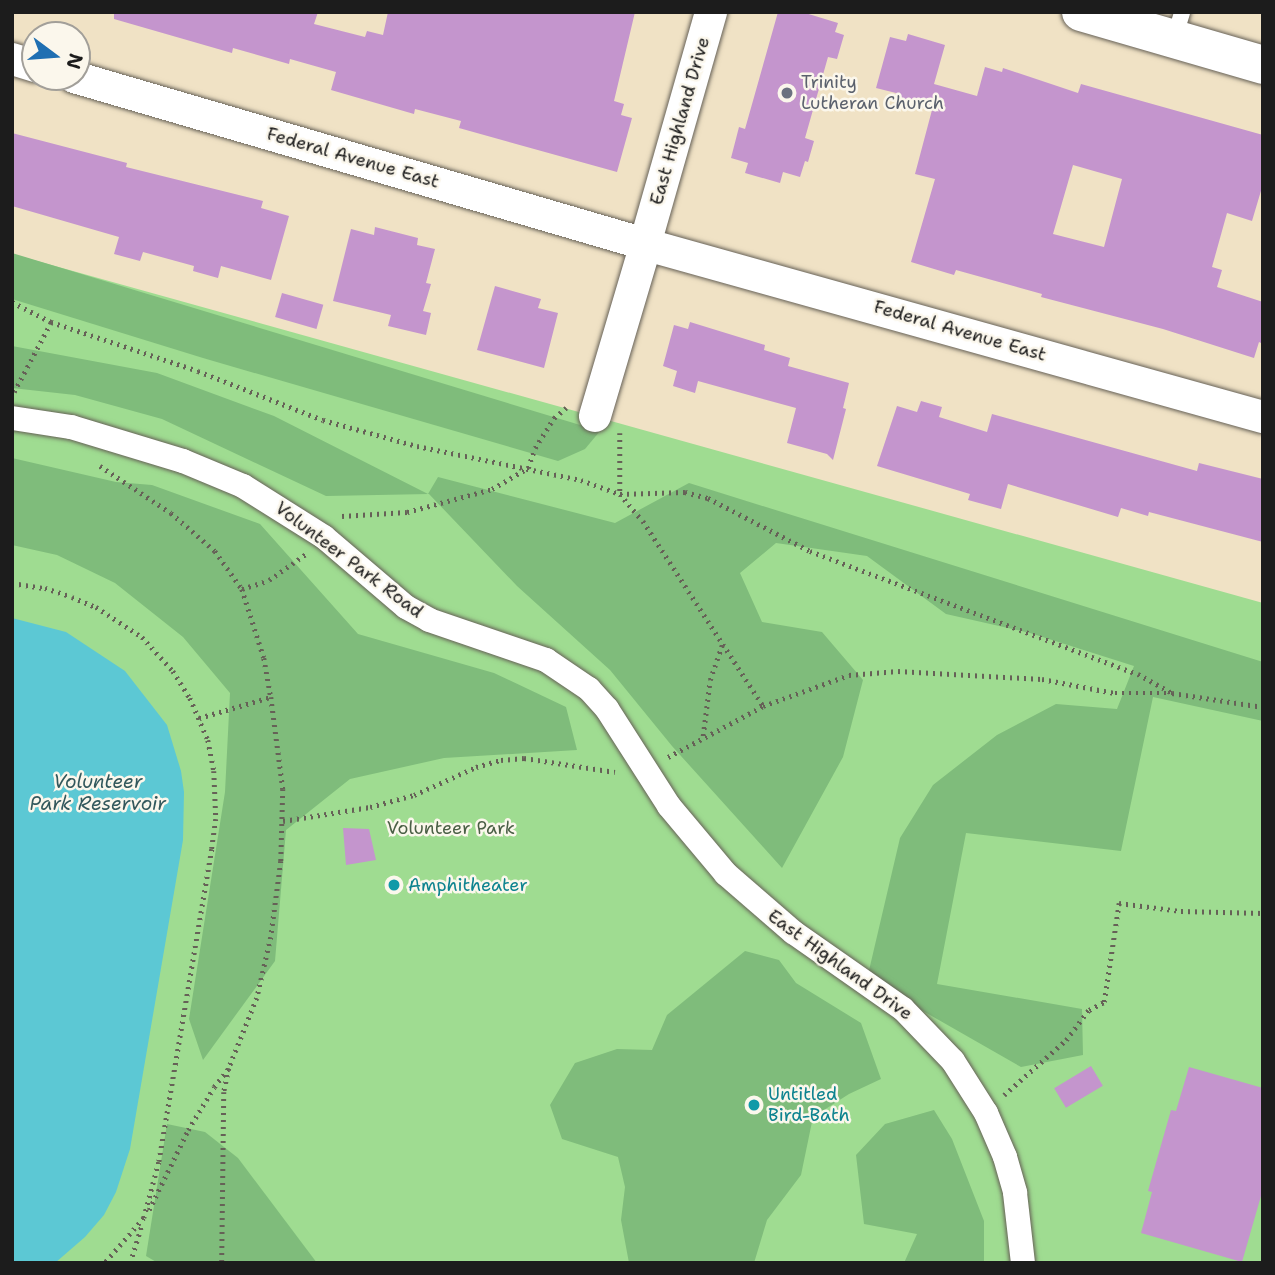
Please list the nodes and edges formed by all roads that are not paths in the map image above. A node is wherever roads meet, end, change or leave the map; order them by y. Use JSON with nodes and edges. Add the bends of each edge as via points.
{"nodes":[{"id":1,"x":711,"y":12,"type":"edge"},
{"id":2,"x":1081,"y":12,"type":"edge"},
{"id":3,"x":1178,"y":25,"type":"edge"},
{"id":4,"x":1263,"y":65,"type":"edge"},
{"id":5,"x":91,"y":82,"type":"edge"},
{"id":6,"x":645,"y":243,"type":"junction"},
{"id":7,"x":595,"y":415,"type":"road end"},
{"id":8,"x":1263,"y":417,"type":"edge"},
{"id":9,"x":12,"y":418,"type":"edge"},
{"id":10,"x":642,"y":767,"type":"joint"},
{"id":11,"x":1023,"y":1263,"type":"edge"}],
"edges":[{"from":1,"to":6,"type":"street","name":"East Highland Drive"},
{"from":2,"to":3,"type":"main road"},
{"from":3,"to":4,"type":"main road"},
{"from":5,"to":6,"type":"street","name":"Federal Avenue East"},
{"from":6,"to":7,"type":"street","name":"East Highland Drive"},
{"from":6,"to":8,"type":"street","name":"Federal Avenue East"},
{"from":9,"to":10,"type":"street","name":"Volunteer Park Road","via":[[71,427],[213,472],[271,501],[324,537],[417,614],[522,650],[569,673],[607,709]]},
{"from":10,"to":11,"type":"street","name":"East Highland Drive","via":[[726,874],[793,932],[903,1009],[953,1061],[986,1112],[1005,1157],[1015,1193]]}]}
